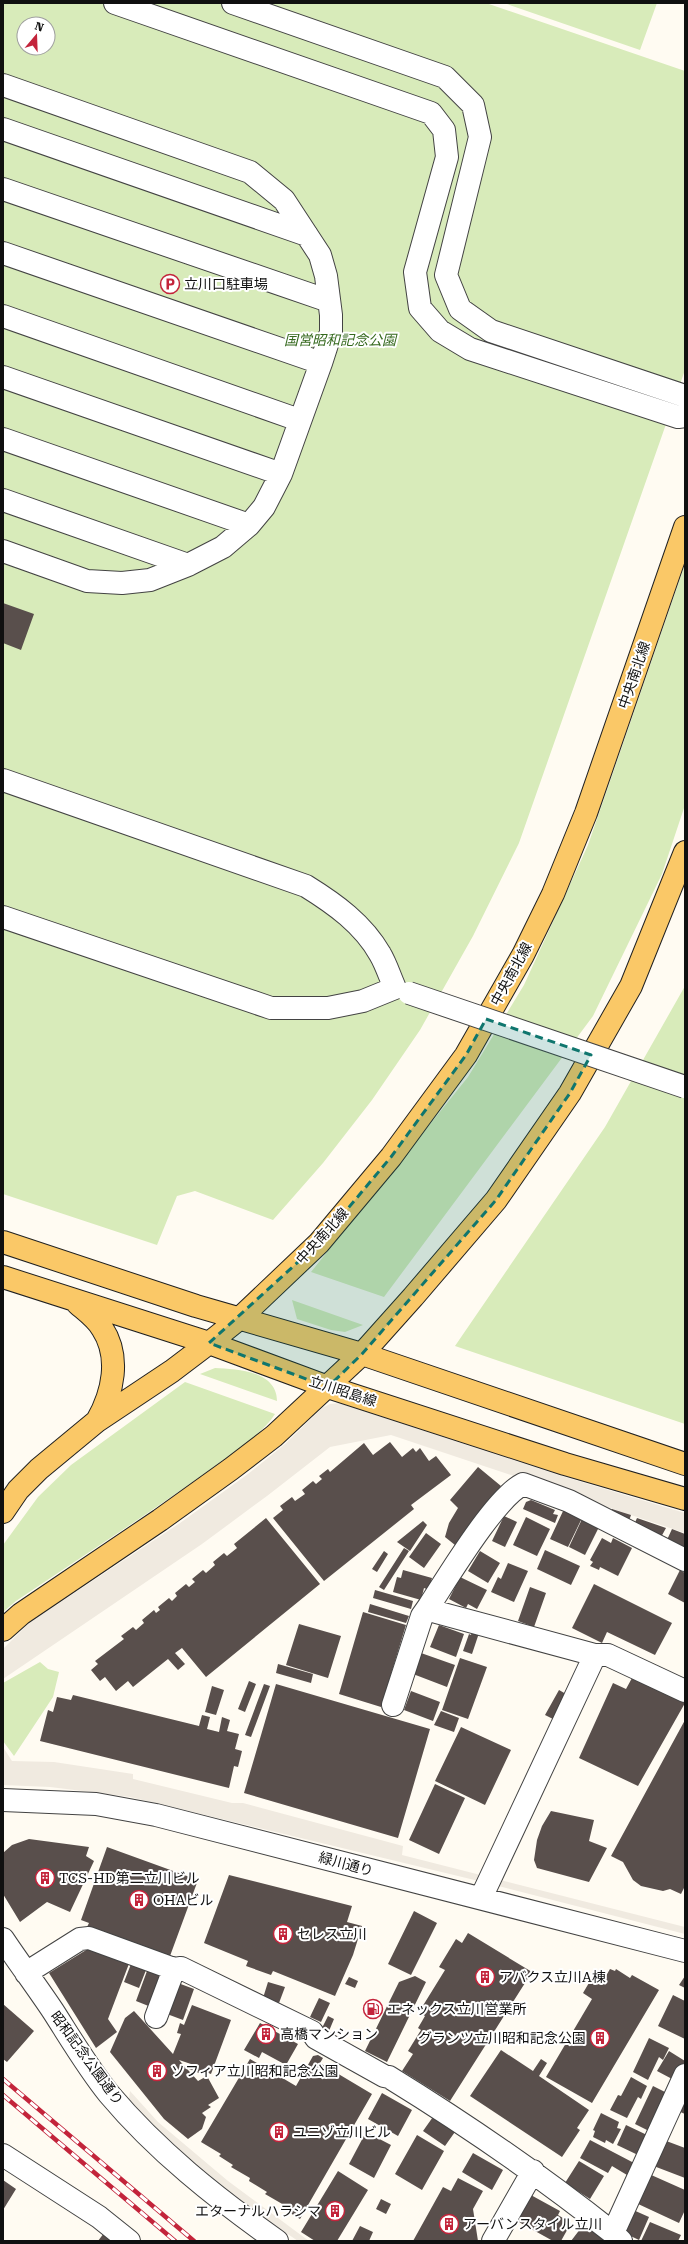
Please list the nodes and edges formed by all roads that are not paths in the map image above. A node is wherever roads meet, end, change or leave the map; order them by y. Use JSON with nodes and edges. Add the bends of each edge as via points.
{"nodes":[{"id":1,"x":115,"y":3,"type":"edge"},
{"id":2,"x":233,"y":3,"type":"edge"},
{"id":3,"x":3,"y":85,"type":"edge"},
{"id":4,"x":3,"y":129,"type":"edge"},
{"id":5,"x":3,"y":189,"type":"edge"},
{"id":6,"x":307,"y":235,"type":"junction"},
{"id":7,"x":3,"y":253,"type":"edge"},
{"id":8,"x":329,"y":301,"type":"junction"},
{"id":9,"x":3,"y":316,"type":"edge"},
{"id":10,"x":321,"y":363,"type":"junction"},
{"id":11,"x":3,"y":377,"type":"edge"},
{"id":12,"x":685,"y":396,"type":"edge"},
{"id":13,"x":685,"y":416,"type":"edge"},
{"id":14,"x":299,"y":420,"type":"junction"},
{"id":15,"x":3,"y":439,"type":"edge"},
{"id":16,"x":281,"y":474,"type":"junction"},
{"id":17,"x":3,"y":500,"type":"edge"},
{"id":18,"x":249,"y":525,"type":"junction"},
{"id":19,"x":685,"y":527,"type":"edge"},
{"id":20,"x":3,"y":551,"type":"edge"},
{"id":21,"x":188,"y":565,"type":"junction"},
{"id":22,"x":3,"y":780,"type":"edge"},
{"id":23,"x":685,"y":852,"type":"edge"},
{"id":24,"x":3,"y":917,"type":"edge"},
{"id":25,"x":402,"y":990,"type":"junction"},
{"id":26,"x":685,"y":1087,"type":"edge"},
{"id":27,"x":3,"y":1242,"type":"edge"},
{"id":28,"x":3,"y":1277,"type":"edge"},
{"id":29,"x":73,"y":1300,"type":"junction"},
{"id":30,"x":239,"y":1319,"type":"junction"},
{"id":31,"x":209,"y":1343,"type":"junction"},
{"id":32,"x":362,"y":1354,"type":"junction"},
{"id":33,"x":328,"y":1387,"type":"junction"},
{"id":34,"x":97,"y":1421,"type":"junction"},
{"id":35,"x":685,"y":1464,"type":"edge"},
{"id":36,"x":685,"y":1499,"type":"edge"},
{"id":37,"x":3,"y":1512,"type":"edge"},
{"id":38,"x":685,"y":1560,"type":"edge"},
{"id":39,"x":429,"y":1606,"type":"junction"},
{"id":40,"x":3,"y":1630,"type":"edge"},
{"id":41,"x":595,"y":1656,"type":"junction"},
{"id":42,"x":685,"y":1691,"type":"edge"},
{"id":43,"x":393,"y":1705,"type":"dead end"},
{"id":44,"x":3,"y":1800,"type":"edge"},
{"id":45,"x":481,"y":1898,"type":"junction"},
{"id":46,"x":3,"y":1939,"type":"edge"},
{"id":47,"x":685,"y":1951,"type":"edge"},
{"id":48,"x":174,"y":1969,"type":"junction"},
{"id":49,"x":26,"y":1973,"type":"junction"},
{"id":50,"x":156,"y":2017,"type":"dead end"},
{"id":51,"x":685,"y":2075,"type":"edge"},
{"id":52,"x":3,"y":2155,"type":"edge"},
{"id":53,"x":534,"y":2171,"type":"junction"},
{"id":54,"x":617,"y":2237,"type":"edge"},
{"id":55,"x":129,"y":2241,"type":"edge"},
{"id":56,"x":277,"y":2241,"type":"edge"},
{"id":57,"x":492,"y":2241,"type":"edge"}],
"edges":[{"from":1,"to":13,"type":"street","via":[[431,113],[444,130],[447,157],[415,272],[420,308],[440,331],[470,349],[678,417]]},
{"from":2,"to":12,"type":"street","via":[[445,77],[473,105],[480,137],[446,275],[460,309],[491,331]]},
{"from":3,"to":6,"type":"street","via":[[250,172],[284,200]]},
{"from":4,"to":6,"type":"street"},
{"from":5,"to":8,"type":"street"},
{"from":6,"to":8,"type":"street","via":[[320,255]]},
{"from":7,"to":10,"type":"street"},
{"from":8,"to":10,"type":"street","via":[[331,332]]},
{"from":9,"to":14,"type":"street"},
{"from":10,"to":14,"type":"street"},
{"from":11,"to":16,"type":"street"},
{"from":14,"to":16,"type":"street"},
{"from":15,"to":18,"type":"street"},
{"from":16,"to":18,"type":"street","via":[[264,507]]},
{"from":17,"to":21,"type":"street"},
{"from":18,"to":21,"type":"street","via":[[223,547]]},
{"from":19,"to":30,"type":"main road","name":"中央南北線","via":[[586,813],[553,894],[470,1048],[391,1157],[319,1243]]},
{"from":20,"to":21,"type":"street","via":[[87,581],[122,583],[150,580]]},
{"from":22,"to":25,"type":"street","via":[[306,886],[331,902],[357,924],[380,954]]},
{"from":23,"to":32,"type":"main road","via":[[631,986],[570,1093],[496,1200]]},
{"from":24,"to":25,"type":"street","via":[[271,1008],[328,1008]]},
{"from":25,"to":26,"type":"street","bridge":true},
{"from":27,"to":30,"type":"main road"},
{"from":28,"to":29,"type":"main road","name":"立川昭島線"},
{"from":29,"to":31,"type":"main road","name":"立川昭島線"},
{"from":29,"to":34,"type":"main road","via":[[102,1328],[112,1356],[112,1389]]},
{"from":30,"to":31,"type":"main road","name":"中央南北線"},
{"from":30,"to":32,"type":"main road"},
{"from":31,"to":33,"type":"main road","name":"立川昭島線"},
{"from":31,"to":34,"type":"main road","name":"中央南北線"},
{"from":32,"to":33,"type":"main road"},
{"from":32,"to":35,"type":"main road"},
{"from":33,"to":36,"type":"main road","name":"立川昭島線","via":[[565,1464]]},
{"from":33,"to":40,"type":"main road","via":[[274,1436],[231,1469],[22,1614]]},
{"from":34,"to":37,"type":"main road","via":[[39,1469],[18,1490]]},
{"from":38,"to":39,"type":"street","via":[[569,1501],[523,1484],[513,1489],[475,1538]]},
{"from":39,"to":41,"type":"street","via":[[436,1612]]},
{"from":39,"to":43,"type":"street","via":[[422,1616]]},
{"from":41,"to":42,"type":"street","via":[[608,1655]]},
{"from":41,"to":45,"type":"street"},
{"from":44,"to":45,"type":"street","name":"緑川通り","via":[[72,1803],[133,1810]]},
{"from":45,"to":47,"type":"street","name":"緑川通り"},
{"from":46,"to":49,"type":"street","name":"昭和記念公園通り"},
{"from":48,"to":49,"type":"street","via":[[89,1938],[80,1939]]},
{"from":48,"to":50,"type":"street"},
{"from":48,"to":53,"type":"street","via":[[181,1968],[312,2032],[316,2038],[427,2100]]},
{"from":49,"to":56,"type":"street","name":"昭和記念公園通り","via":[[104,2086],[154,2143]]},
{"from":51,"to":54,"type":"street"},
{"from":52,"to":55,"type":"street","via":[[99,2217]]},
{"from":53,"to":54,"type":"street"},
{"from":53,"to":57,"type":"street"}]}
